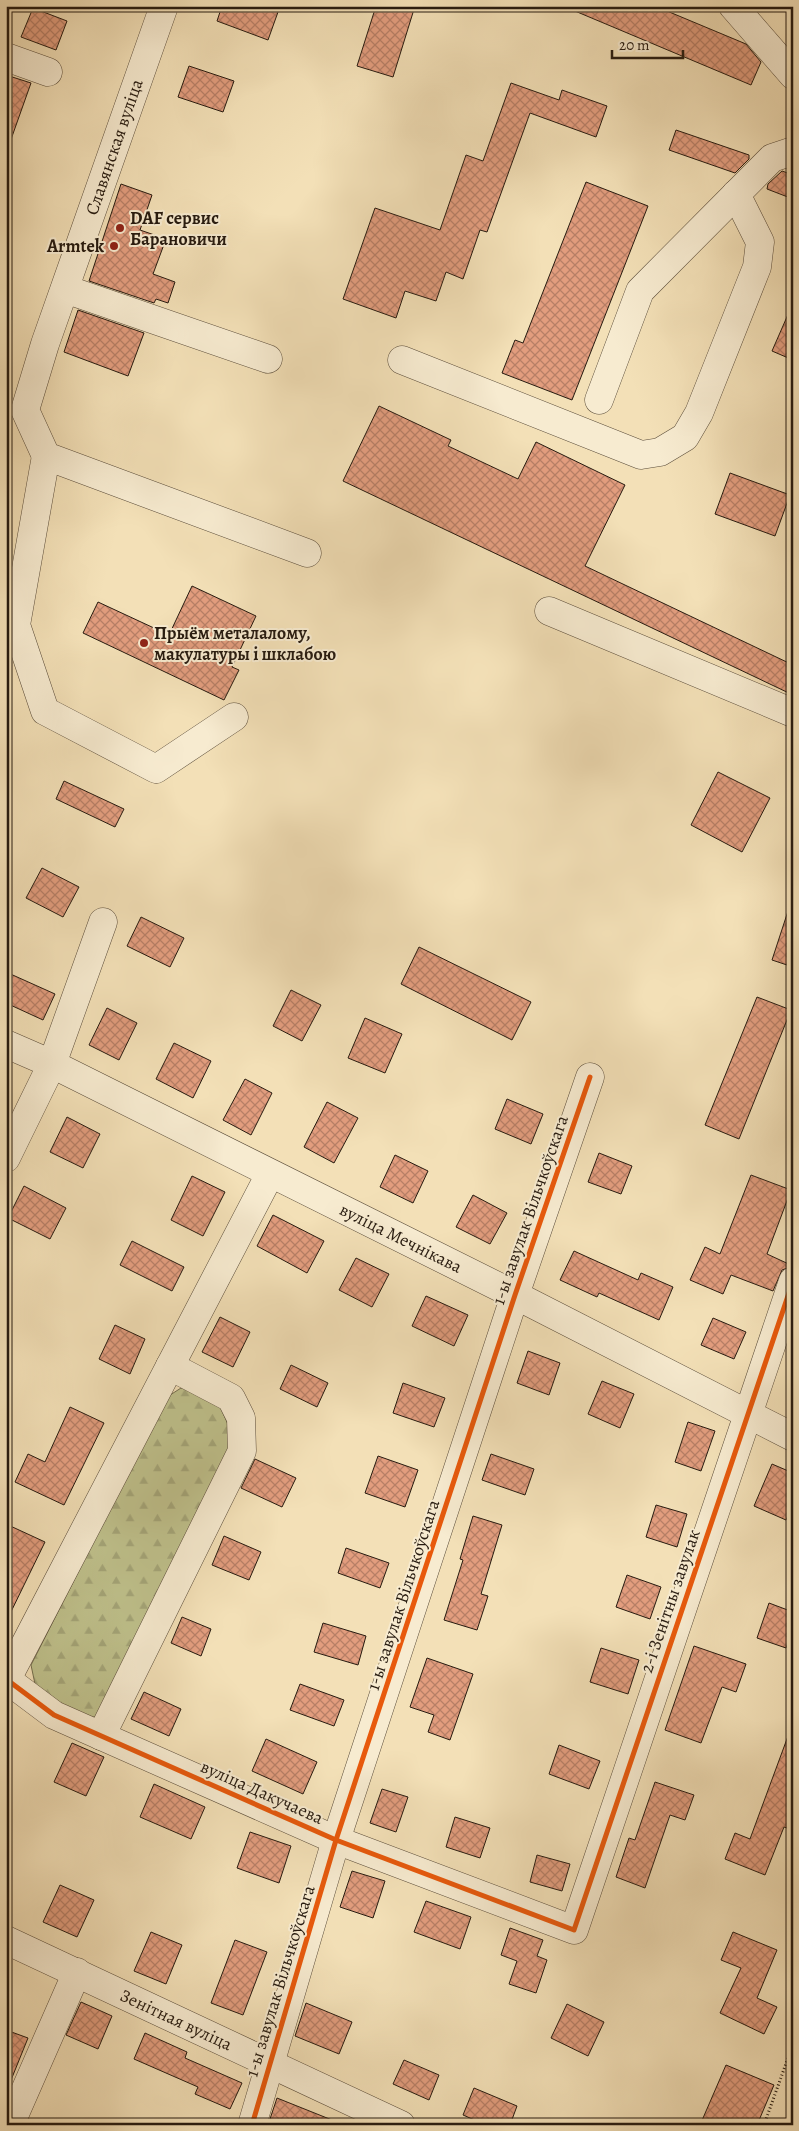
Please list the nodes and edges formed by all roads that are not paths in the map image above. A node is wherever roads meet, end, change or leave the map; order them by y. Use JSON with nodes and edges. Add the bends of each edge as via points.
{"nodes":[{"id":1,"x":164,"y":6,"type":"edge"},
{"id":2,"x":733,"y":6,"type":"edge"},
{"id":3,"x":6,"y":57,"type":"edge"},
{"id":4,"x":48,"y":72,"type":"dead end"},
{"id":5,"x":793,"y":75,"type":"edge"},
{"id":6,"x":793,"y":150,"type":"edge"},
{"id":7,"x":736,"y":194,"type":"junction"},
{"id":8,"x":65,"y":288,"type":"junction"},
{"id":9,"x":268,"y":359,"type":"dead end"},
{"id":10,"x":402,"y":360,"type":"dead end"},
{"id":11,"x":599,"y":400,"type":"dead end"},
{"id":12,"x":46,"y":456,"type":"junction"},
{"id":13,"x":307,"y":554,"type":"dead end"},
{"id":14,"x":549,"y":611,"type":"dead end"},
{"id":15,"x":793,"y":713,"type":"edge"},
{"id":16,"x":234,"y":717,"type":"dead end"},
{"id":17,"x":103,"y":922,"type":"dead end"},
{"id":18,"x":6,"y":1044,"type":"edge"},
{"id":19,"x":52,"y":1064,"type":"junction"},
{"id":20,"x":590,"y":1077,"type":"dead end"},
{"id":21,"x":6,"y":1158,"type":"edge"},
{"id":22,"x":270,"y":1174,"type":"junction"},
{"id":23,"x":793,"y":1281,"type":"edge"},
{"id":24,"x":515,"y":1296,"type":"junction"},
{"id":25,"x":170,"y":1366,"type":"junction"},
{"id":26,"x":748,"y":1415,"type":"junction"},
{"id":27,"x":793,"y":1438,"type":"edge"},
{"id":28,"x":6,"y":1679,"type":"edge"},
{"id":29,"x":101,"y":1736,"type":"junction"},
{"id":30,"x":336,"y":1840,"type":"junction"},
{"id":31,"x":574,"y":1930,"type":"joint"},
{"id":32,"x":6,"y":1940,"type":"edge"},
{"id":33,"x":77,"y":1972,"type":"junction"},
{"id":34,"x":269,"y":2062,"type":"junction"},
{"id":35,"x":10,"y":2125,"type":"edge"},
{"id":36,"x":252,"y":2125,"type":"edge"},
{"id":37,"x":401,"y":2125,"type":"edge"}],
"edges":[{"from":1,"to":8,"type":"street","name":"Славянская вуліца"},
{"from":2,"to":5,"type":"street"},
{"from":3,"to":4,"type":"street"},
{"from":6,"to":7,"type":"street","via":[[772,158]]},
{"from":7,"to":10,"type":"street","via":[[760,242],[757,267],[699,413],[685,437],[660,452],[642,455]]},
{"from":7,"to":11,"type":"street","via":[[640,291]]},
{"from":8,"to":9,"type":"street"},
{"from":8,"to":12,"type":"street","name":"Славянская вуліца","via":[[25,410]]},
{"from":12,"to":13,"type":"street"},
{"from":12,"to":16,"type":"street","via":[[16,625],[45,711],[156,769]]},
{"from":14,"to":15,"type":"street"},
{"from":17,"to":19,"type":"street"},
{"from":18,"to":19,"type":"street","name":"вуліца Мечнікава"},
{"from":19,"to":21,"type":"street"},
{"from":19,"to":22,"type":"street","name":"вуліца Мечнікава"},
{"from":20,"to":24,"type":"street","name":"1-ы завулак Вільчкоўскага"},
{"from":22,"to":24,"type":"street","name":"вуліца Мечнікава"},
{"from":22,"to":25,"type":"street"},
{"from":23,"to":26,"type":"street","name":"2-і Зенітны завулак"},
{"from":24,"to":26,"type":"street","name":"вуліца Мечнікава"},
{"from":24,"to":30,"type":"street","name":"1-ы завулак Вільчкоўскага"},
{"from":25,"to":28,"type":"street"},
{"from":25,"to":29,"type":"street","via":[[231,1398],[242,1418],[242,1450]]},
{"from":26,"to":27,"type":"street","name":"вуліца Мечнікава"},
{"from":26,"to":31,"type":"street","name":"2-і Зенітны завулак"},
{"from":28,"to":29,"type":"street","name":"вуліца Дакучаева","via":[[54,1715]]},
{"from":29,"to":30,"type":"street","name":"вуліца Дакучаева"},
{"from":30,"to":31,"type":"street","name":"вуліца Дакучаева"},
{"from":30,"to":34,"type":"street","name":"1-ы завулак Вільчкоўскага"},
{"from":32,"to":33,"type":"street","name":"Зенітная вуліца"},
{"from":33,"to":34,"type":"street","name":"Зенітная вуліца"},
{"from":33,"to":35,"type":"street"},
{"from":34,"to":36,"type":"street","name":"1-ы завулак Вільчкоўскага"},
{"from":34,"to":37,"type":"street","name":"Зенітная вуліца"}]}
